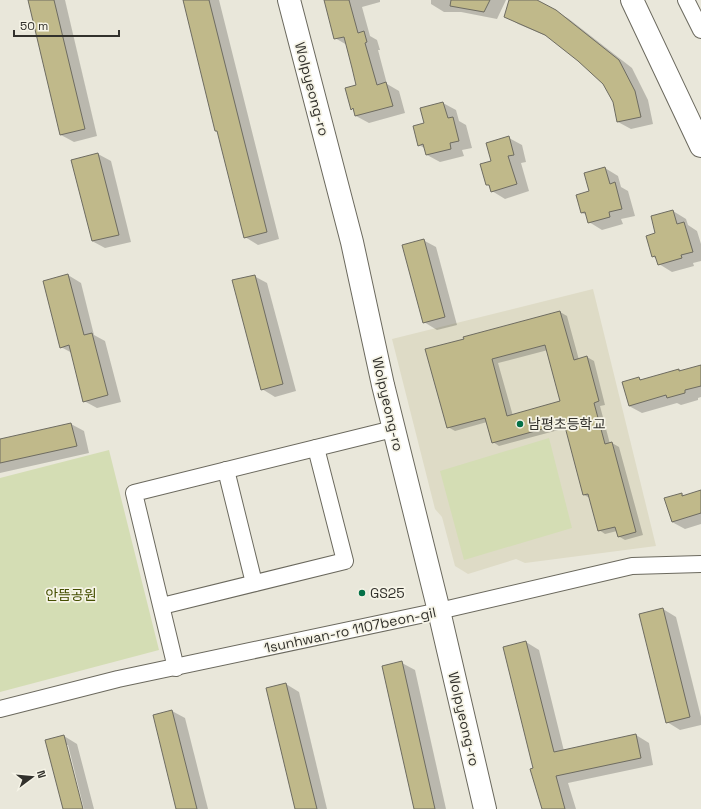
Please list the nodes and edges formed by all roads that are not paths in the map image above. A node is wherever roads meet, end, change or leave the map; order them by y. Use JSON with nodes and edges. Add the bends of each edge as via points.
{"nodes":[{"id":1,"x":289,"y":0,"type":"edge"},
{"id":2,"x":632,"y":0,"type":"edge"},
{"id":3,"x":686,"y":0,"type":"edge"},
{"id":4,"x":701,"y":30,"type":"edge"},
{"id":5,"x":701,"y":146,"type":"edge"},
{"id":6,"x":394,"y":429,"type":"junction"},
{"id":7,"x":316,"y":448,"type":"junction"},
{"id":8,"x":226,"y":470,"type":"junction"},
{"id":9,"x":701,"y":564,"type":"edge"},
{"id":10,"x":254,"y":583,"type":"junction"},
{"id":11,"x":162,"y":606,"type":"junction"},
{"id":12,"x":439,"y":611,"type":"junction"},
{"id":13,"x":176,"y":668,"type":"junction"},
{"id":14,"x":0,"y":709,"type":"edge"},
{"id":15,"x":486,"y":809,"type":"edge"}],
"edges":[{"from":1,"to":6,"type":"street","name":"Wolpyeong-ro","via":[[352,242]]},
{"from":2,"to":5,"type":"street"},
{"from":3,"to":4,"type":"street"},
{"from":6,"to":7,"type":"street"},
{"from":6,"to":12,"type":"street","name":"Wolpyeong-ro"},
{"from":7,"to":8,"type":"street"},
{"from":7,"to":10,"type":"street","via":[[344,561]]},
{"from":8,"to":10,"type":"street"},
{"from":8,"to":11,"type":"street","via":[[134,493]]},
{"from":9,"to":12,"type":"street","name":"1sunhwan-ro 1107beon-gil","via":[[632,566]]},
{"from":10,"to":11,"type":"street"},
{"from":11,"to":13,"type":"street"},
{"from":12,"to":13,"type":"street","name":"1sunhwan-ro 1107beon-gil"},
{"from":12,"to":15,"type":"street","name":"Wolpyeong-ro"},
{"from":13,"to":14,"type":"street","name":"1sunhwan-ro 1107beon-gil","via":[[118,679]]}]}
